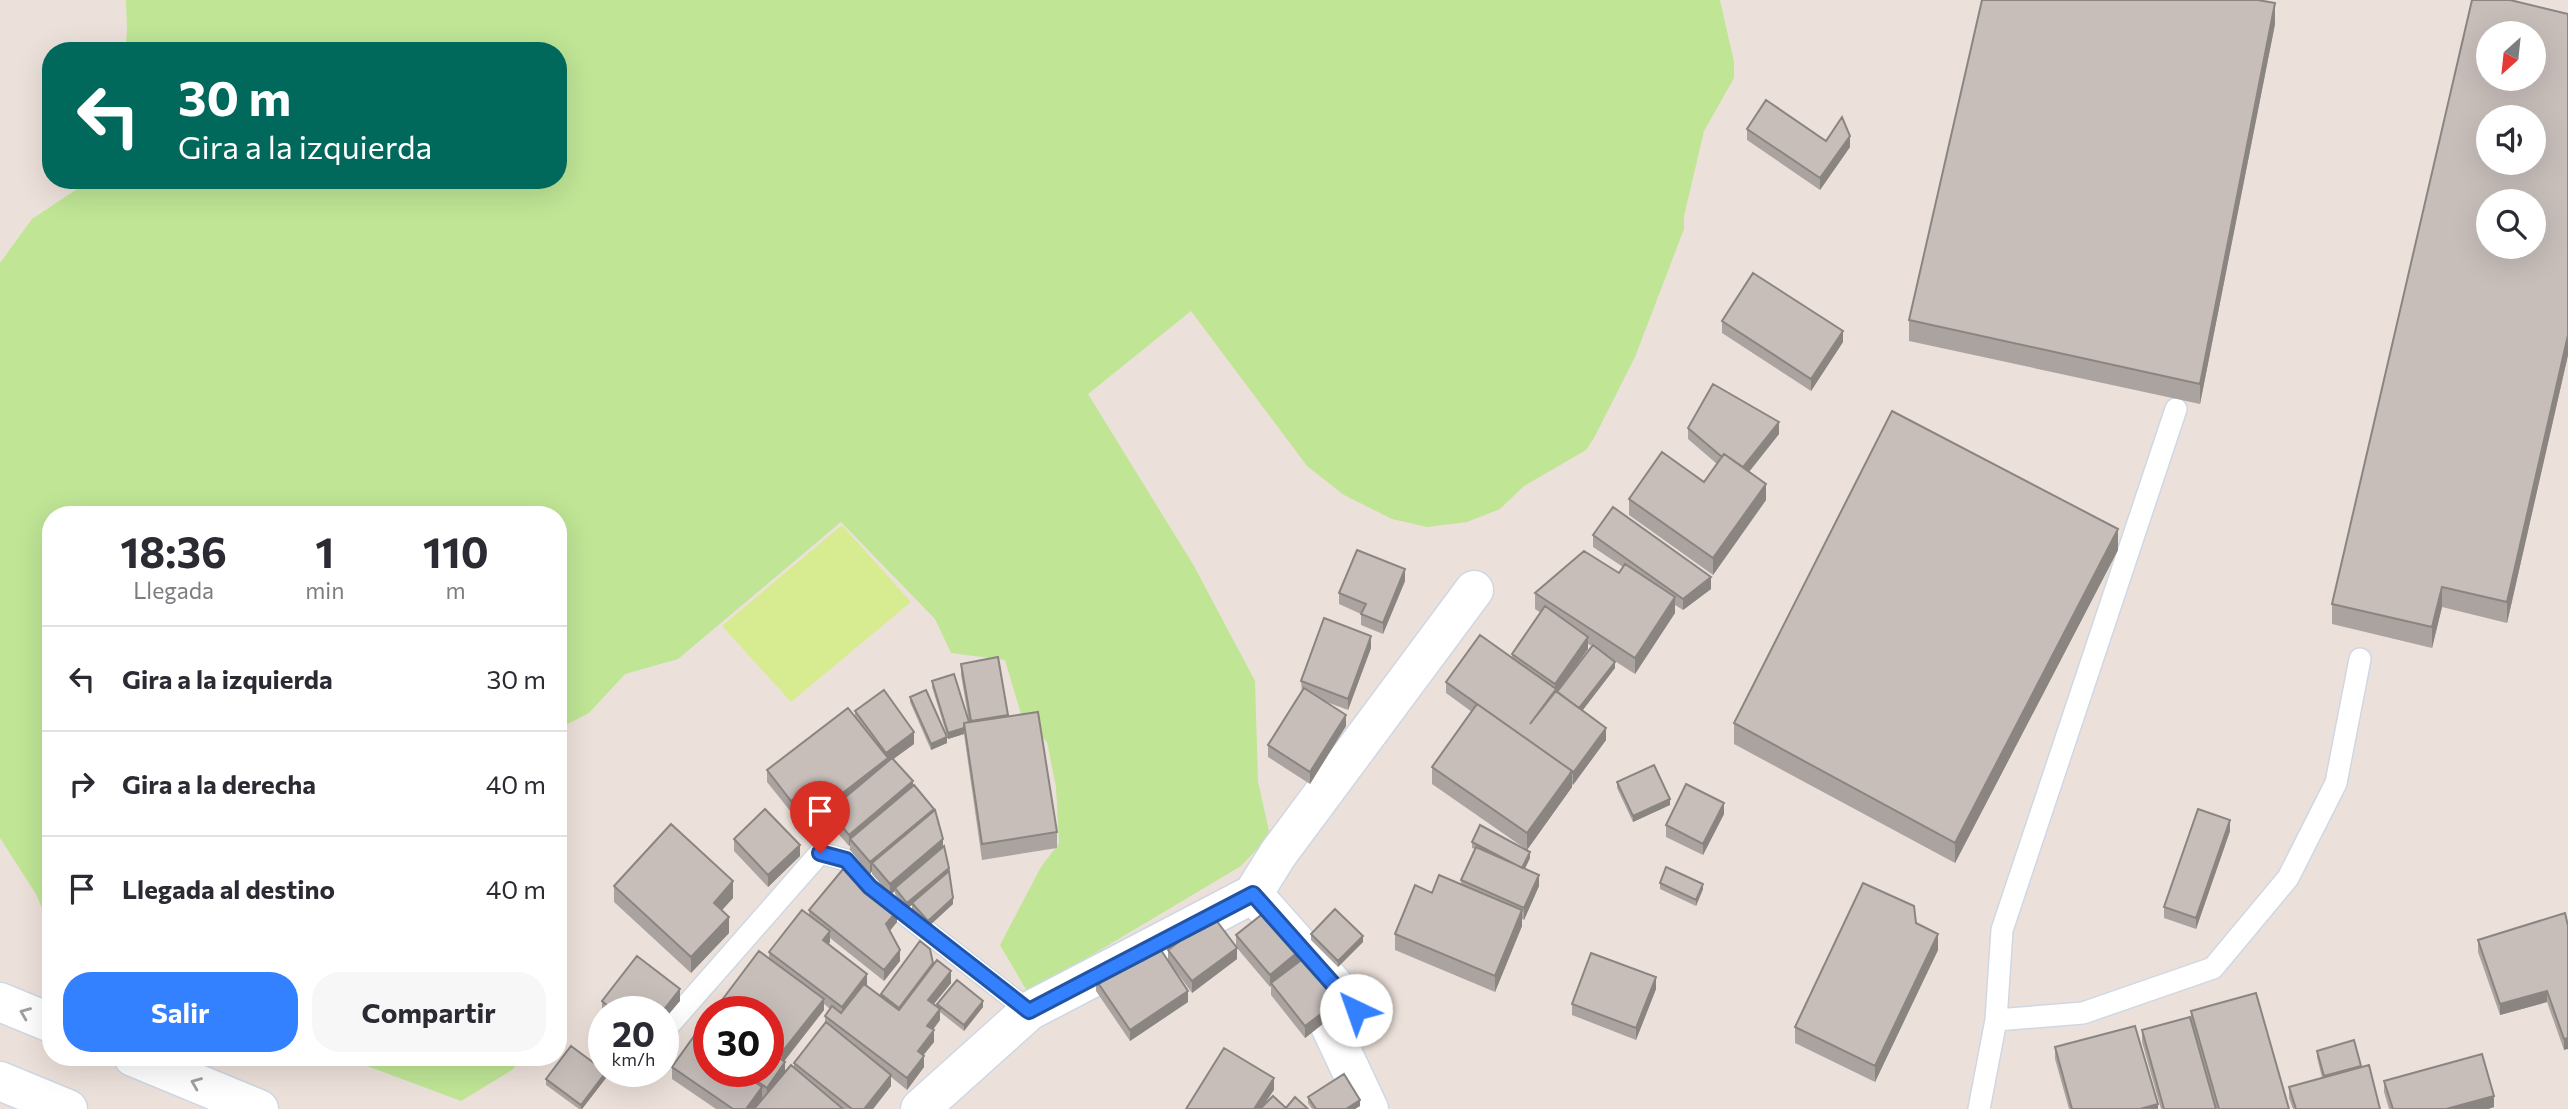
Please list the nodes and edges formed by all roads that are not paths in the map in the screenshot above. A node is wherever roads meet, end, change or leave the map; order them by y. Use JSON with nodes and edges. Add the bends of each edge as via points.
{"nodes":[{"id":1,"x":2176,"y":409,"type":"edge"},
{"id":2,"x":1474,"y":590,"type":"dead end"},
{"id":3,"x":2360,"y":659,"type":"dead end"},
{"id":4,"x":1253,"y":894,"type":"junction"},
{"id":5,"x":0,"y":1003,"type":"edge"},
{"id":6,"x":1029,"y":1011,"type":"junction"},
{"id":7,"x":679,"y":1014,"type":"edge"},
{"id":8,"x":42,"y":1019,"type":"edge"},
{"id":9,"x":1996,"y":1020,"type":"junction"},
{"id":10,"x":155,"y":1066,"type":"edge"},
{"id":11,"x":0,"y":1081,"type":"edge"},
{"id":12,"x":68,"y":1109,"type":"edge"},
{"id":13,"x":260,"y":1109,"type":"edge"},
{"id":14,"x":919,"y":1109,"type":"edge"},
{"id":15,"x":1369,"y":1109,"type":"edge"},
{"id":16,"x":1979,"y":1109,"type":"edge"}],
"edges":[{"from":1,"to":9,"type":"lane","via":[[2002,930]]},
{"from":2,"to":4,"type":"street"},
{"from":3,"to":9,"type":"lane","via":[[2336,783],[2288,878],[2213,968],[2083,1013]]},
{"from":4,"to":6,"type":"street"},
{"from":4,"to":15,"type":"street","via":[[1356,1010],[1330,1026]]},
{"from":8,"to":5,"type":"street","one_way":true},
{"from":6,"to":7,"type":"lane","via":[[870,887],[846,860],[820,853]]},
{"from":6,"to":14,"type":"street"},
{"from":9,"to":16,"type":"lane"},
{"from":13,"to":10,"type":"street","one_way":true},
{"from":11,"to":12,"type":"street"}]}
